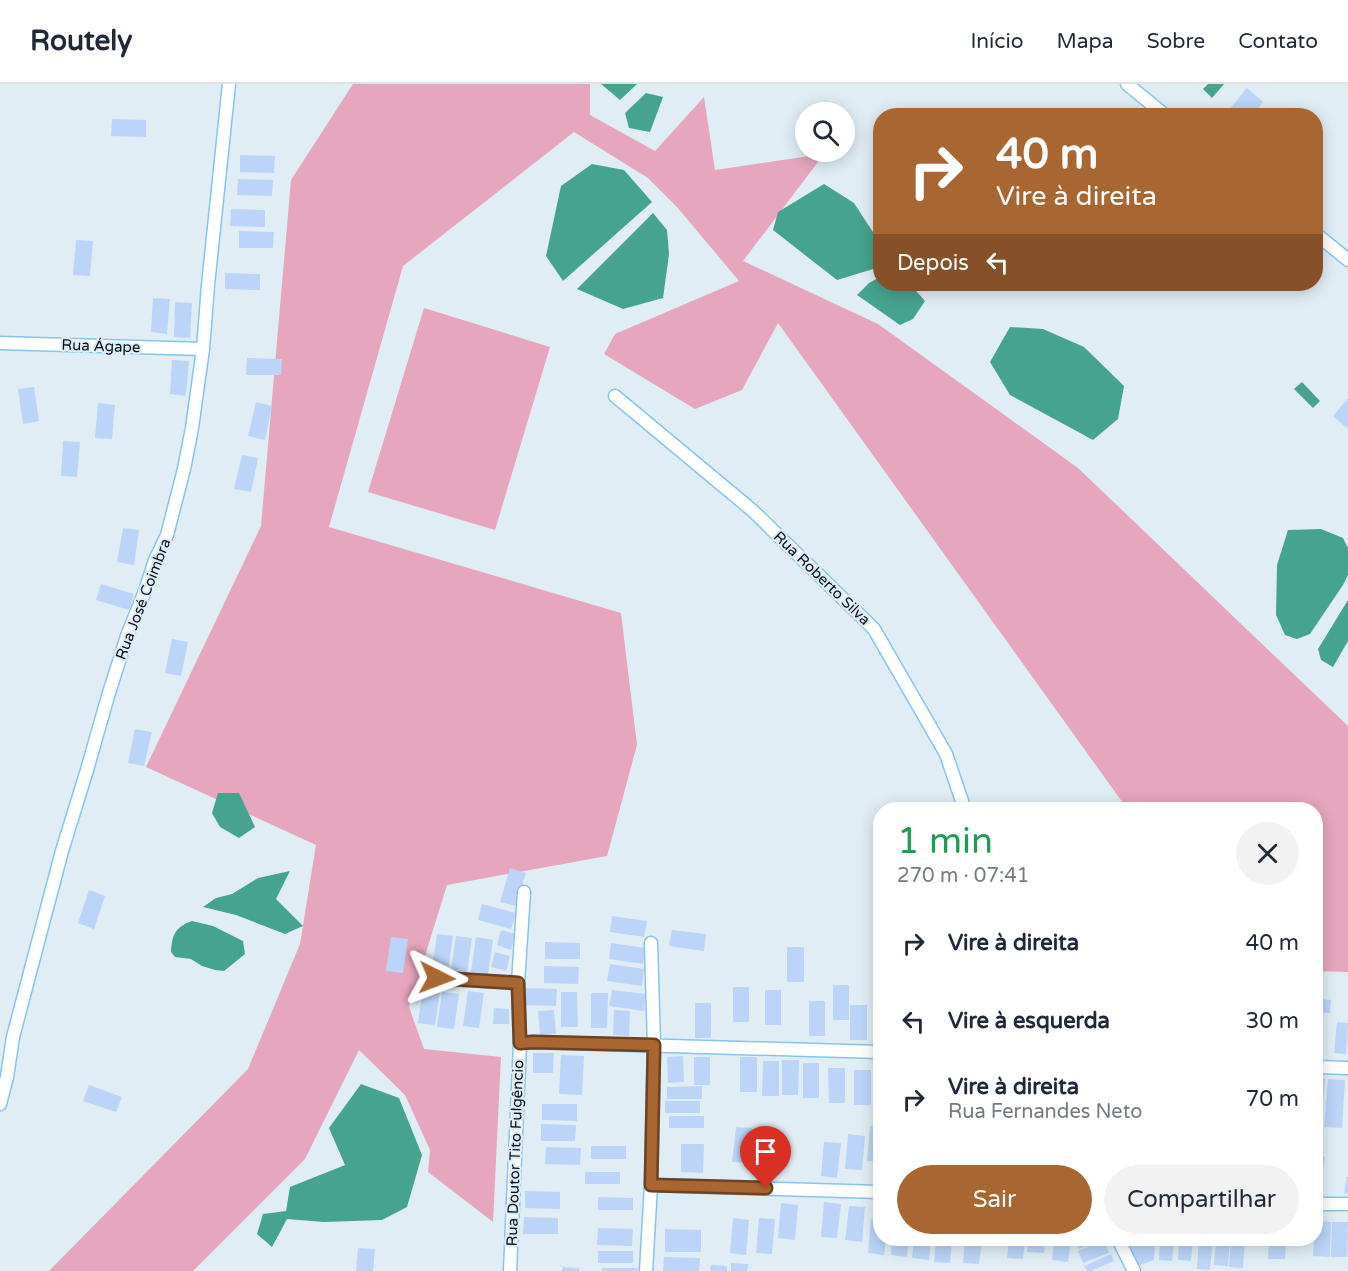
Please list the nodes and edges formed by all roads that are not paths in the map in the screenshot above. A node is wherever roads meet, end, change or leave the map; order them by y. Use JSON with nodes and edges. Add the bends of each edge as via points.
{"nodes":[{"id":1,"x":229,"y":84,"type":"edge"},
{"id":2,"x":1127,"y":84,"type":"edge"},
{"id":3,"x":1156,"y":108,"type":"edge"},
{"id":4,"x":1323,"y":240,"type":"edge"},
{"id":5,"x":1348,"y":260,"type":"edge"},
{"id":6,"x":0,"y":344,"type":"edge"},
{"id":7,"x":203,"y":350,"type":"junction"},
{"id":8,"x":615,"y":396,"type":"dead end"},
{"id":9,"x":962,"y":802,"type":"edge"},
{"id":10,"x":524,"y":892,"type":"dead end"},
{"id":11,"x":651,"y":943,"type":"dead end"},
{"id":12,"x":437,"y":978,"type":"dead end"},
{"id":13,"x":518,"y":983,"type":"junction"},
{"id":14,"x":520,"y":1043,"type":"junction"},
{"id":15,"x":654,"y":1045,"type":"junction"},
{"id":16,"x":873,"y":1052,"type":"edge"},
{"id":17,"x":1323,"y":1067,"type":"edge"},
{"id":18,"x":1348,"y":1068,"type":"edge"},
{"id":19,"x":0,"y":1104,"type":"edge"},
{"id":20,"x":651,"y":1185,"type":"junction"},
{"id":21,"x":873,"y":1192,"type":"edge"},
{"id":22,"x":1323,"y":1204,"type":"edge"},
{"id":23,"x":1348,"y":1204,"type":"edge"},
{"id":24,"x":1122,"y":1246,"type":"edge"},
{"id":25,"x":510,"y":1271,"type":"edge"},
{"id":26,"x":646,"y":1271,"type":"edge"},
{"id":27,"x":1134,"y":1271,"type":"edge"}],
"edges":[{"from":1,"to":7,"type":"street","name":"Rua José Coimbra"},
{"from":2,"to":3,"type":"street"},
{"from":4,"to":5,"type":"street"},
{"from":6,"to":7,"type":"street","name":"Rua Ágape"},
{"from":7,"to":19,"type":"street","name":"Rua José Coimbra","via":[[192,428],[167,535],[108,696],[62,851],[13,1037]]},
{"from":8,"to":9,"type":"street","name":"Rua Roberto Silva","via":[[752,510],[873,629],[946,754]]},
{"from":10,"to":13,"type":"street","name":"Rua Doutor Tito Fulgêncio"},
{"from":11,"to":15,"type":"street"},
{"from":12,"to":13,"type":"street"},
{"from":13,"to":14,"type":"street","name":"Rua Doutor Tito Fulgêncio"},
{"from":14,"to":15,"type":"street"},
{"from":14,"to":25,"type":"street","name":"Rua Doutor Tito Fulgêncio"},
{"from":15,"to":16,"type":"street"},
{"from":15,"to":20,"type":"street"},
{"from":17,"to":18,"type":"street"},
{"from":20,"to":21,"type":"street"},
{"from":20,"to":26,"type":"street"},
{"from":22,"to":23,"type":"street"},
{"from":24,"to":27,"type":"street"}]}
